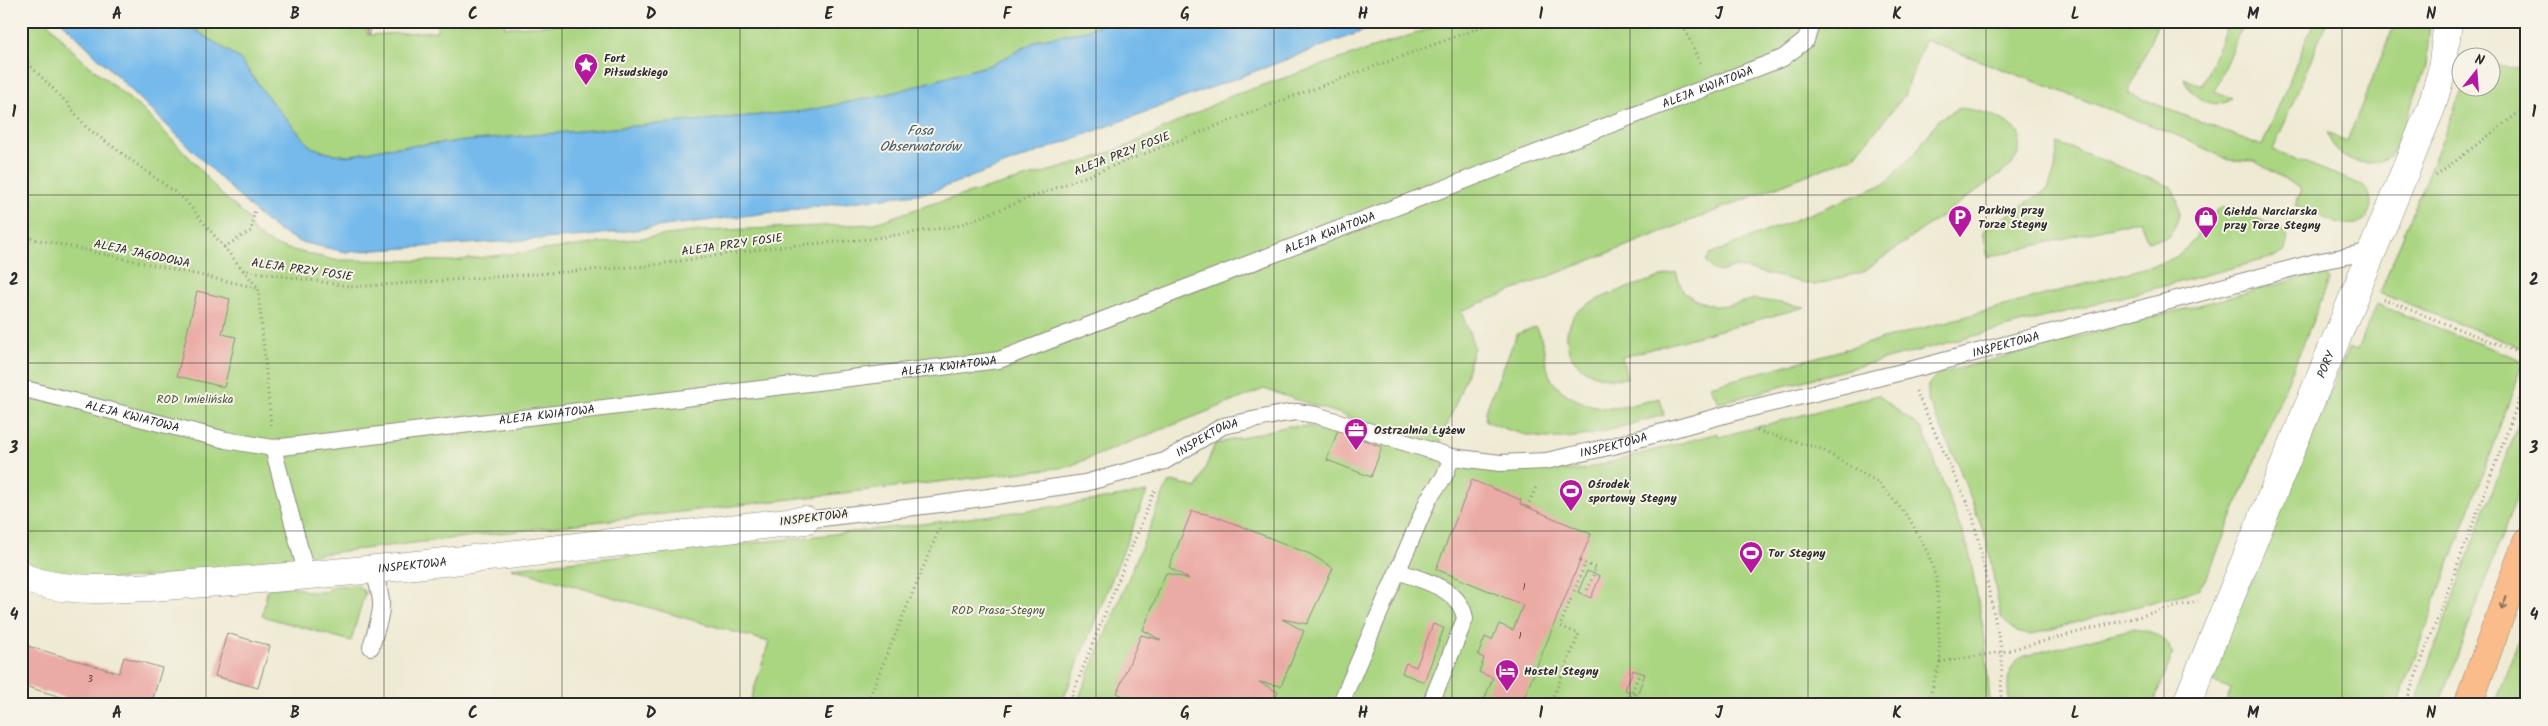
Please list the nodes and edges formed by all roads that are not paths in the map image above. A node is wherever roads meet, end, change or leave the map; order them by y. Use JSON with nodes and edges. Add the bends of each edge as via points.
{"nodes":[{"id":1,"x":1812,"y":21,"type":"edge"},
{"id":2,"x":2448,"y":21,"type":"edge"},
{"id":3,"x":2372,"y":251,"type":"junction"},
{"id":4,"x":21,"y":388,"type":"edge"},
{"id":5,"x":272,"y":448,"type":"junction"},
{"id":6,"x":1452,"y":457,"type":"junction"},
{"id":7,"x":805,"y":520,"type":"joint"},
{"id":8,"x":2527,"y":541,"type":"edge"},
{"id":9,"x":373,"y":570,"type":"junction"},
{"id":10,"x":1398,"y":571,"type":"junction"},
{"id":11,"x":21,"y":576,"type":"edge"},
{"id":12,"x":307,"y":576,"type":"junction"},
{"id":13,"x":371,"y":647,"type":"dead end"},
{"id":14,"x":1340,"y":705,"type":"edge"},
{"id":15,"x":1430,"y":705,"type":"edge"},
{"id":16,"x":2186,"y":705,"type":"edge"},
{"id":17,"x":2468,"y":705,"type":"edge"}],
"edges":[{"from":1,"to":5,"type":"lane","name":"ALEJA KWIATOWA","via":[[1806,40],[1783,58],[998,360]]},
{"from":2,"to":3,"type":"street","name":"PORY","via":[[2442,71],[2434,99]]},
{"from":3,"to":6,"type":"lane","name":"INSPEKTOWA","via":[[2316,262],[1613,446],[1546,461],[1500,463]]},
{"from":3,"to":16,"type":"street","name":"PORY"},
{"from":4,"to":5,"type":"lane","name":"ALEJA KWIATOWA","via":[[226,440]]},
{"from":5,"to":12,"type":"lane"},
{"from":6,"to":7,"type":"lane","name":"INSPEKTOWA","via":[[1316,415],[1296,412],[1223,426],[1165,460],[1085,482]]},
{"from":6,"to":10,"type":"lane","via":[[1444,477],[1428,498]]},
{"from":7,"to":9,"type":"street","name":"INSPEKTOWA"},
{"from":8,"to":17,"type":"main road","one_way":true},
{"from":9,"to":12,"type":"street","name":"INSPEKTOWA"},
{"from":9,"to":13,"type":"lane","via":[[382,607]]},
{"from":10,"to":14,"type":"lane"},
{"from":10,"to":15,"type":"lane","via":[[1450,593],[1464,611],[1465,619]]},
{"from":11,"to":12,"type":"street","name":"INSPEKTOWA","via":[[30,581],[70,589]]}]}
